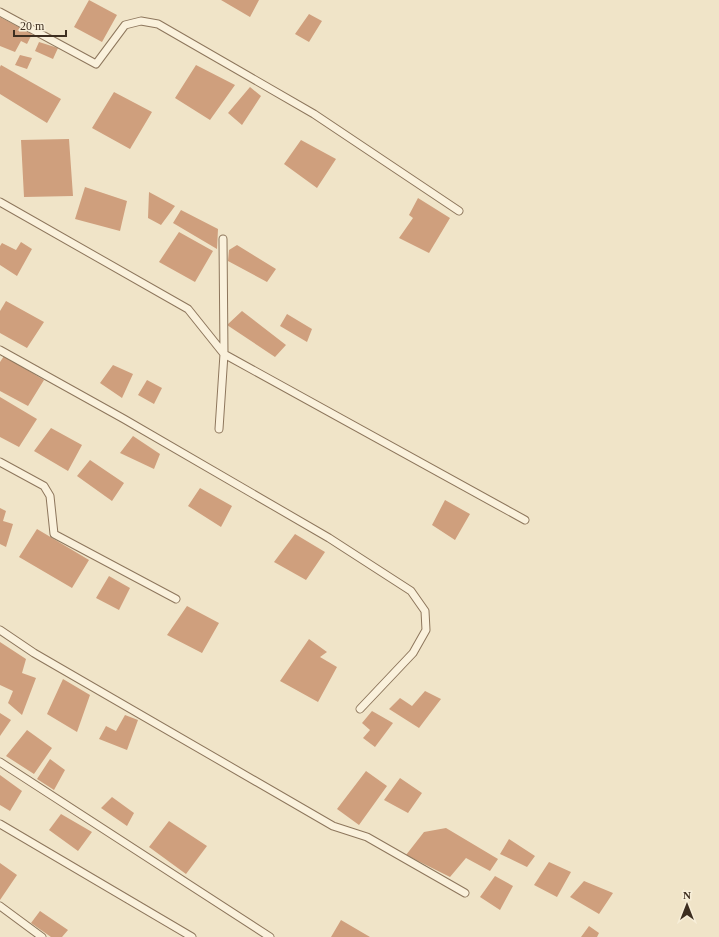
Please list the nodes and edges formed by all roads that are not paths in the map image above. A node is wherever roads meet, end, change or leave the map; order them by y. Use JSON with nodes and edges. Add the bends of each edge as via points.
{"nodes":[{"id":1,"x":0,"y":12,"type":"edge"},
{"id":2,"x":0,"y":202,"type":"edge"},
{"id":3,"x":459,"y":211,"type":"dead end"},
{"id":4,"x":223,"y":239,"type":"dead end"},
{"id":5,"x":0,"y":350,"type":"edge"},
{"id":6,"x":224,"y":354,"type":"junction"},
{"id":7,"x":219,"y":429,"type":"dead end"},
{"id":8,"x":0,"y":462,"type":"edge"},
{"id":9,"x":525,"y":520,"type":"dead end"},
{"id":10,"x":176,"y":599,"type":"dead end"},
{"id":11,"x":0,"y":630,"type":"edge"},
{"id":12,"x":360,"y":709,"type":"dead end"},
{"id":13,"x":0,"y":762,"type":"edge"},
{"id":14,"x":0,"y":824,"type":"edge"},
{"id":15,"x":465,"y":893,"type":"dead end"},
{"id":16,"x":0,"y":906,"type":"edge"},
{"id":17,"x":42,"y":937,"type":"edge"},
{"id":18,"x":192,"y":937,"type":"edge"},
{"id":19,"x":270,"y":937,"type":"edge"}],
"edges":[{"from":1,"to":3,"type":"lane","via":[[96,64],[126,25],[141,21],[158,24],[314,114]]},
{"from":2,"to":6,"type":"lane","via":[[188,309]]},
{"from":4,"to":6,"type":"lane"},
{"from":5,"to":12,"type":"lane","via":[[329,538],[412,591],[425,611],[426,630],[413,653]]},
{"from":6,"to":7,"type":"lane"},
{"from":6,"to":9,"type":"lane"},
{"from":8,"to":10,"type":"lane","via":[[44,486],[50,496],[54,534]]},
{"from":11,"to":15,"type":"lane","via":[[34,653],[333,826],[367,837]]},
{"from":13,"to":19,"type":"lane"},
{"from":14,"to":18,"type":"lane"},
{"from":16,"to":17,"type":"lane"}]}
